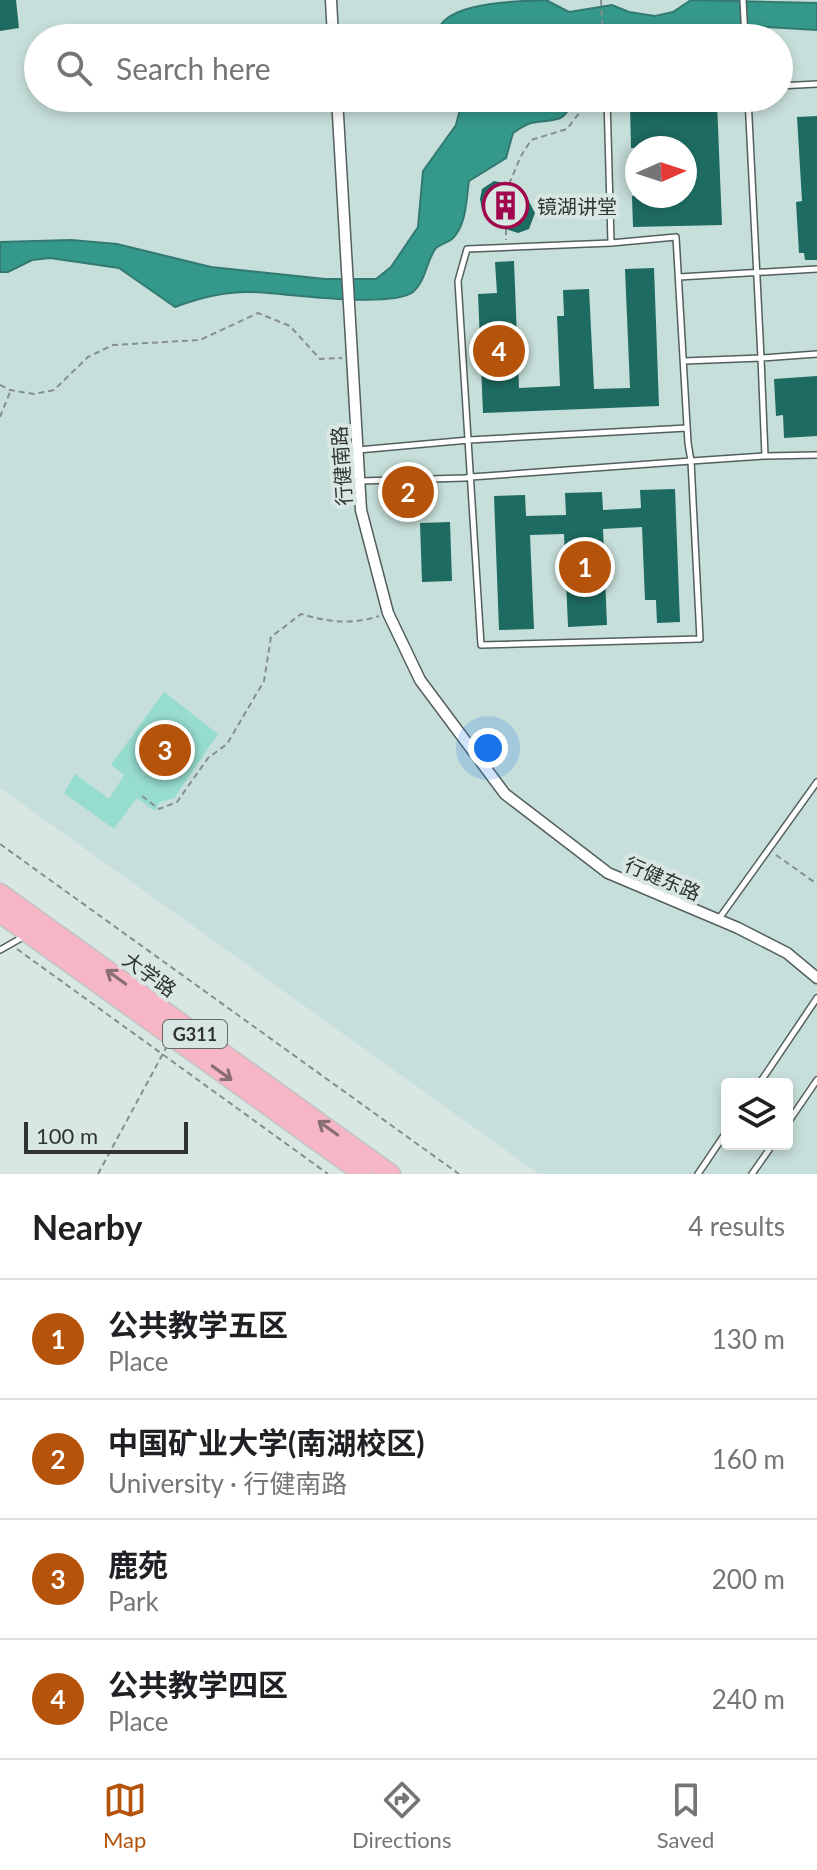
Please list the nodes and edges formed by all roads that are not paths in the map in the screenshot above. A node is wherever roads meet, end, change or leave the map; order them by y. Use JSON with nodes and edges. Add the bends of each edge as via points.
{"nodes":[{"id":1,"x":331,"y":0,"type":"edge"},
{"id":2,"x":743,"y":0,"type":"edge"},
{"id":3,"x":332,"y":24,"type":"edge"},
{"id":4,"x":744,"y":24,"type":"edge"},
{"id":5,"x":817,"y":84,"type":"edge"},
{"id":6,"x":793,"y":85,"type":"edge"},
{"id":7,"x":338,"y":112,"type":"edge"},
{"id":8,"x":607,"y":112,"type":"edge"},
{"id":9,"x":749,"y":112,"type":"edge"},
{"id":10,"x":611,"y":243,"type":"junction"},
{"id":11,"x":817,"y":269,"type":"edge"},
{"id":12,"x":756,"y":273,"type":"junction"},
{"id":13,"x":679,"y":277,"type":"junction"},
{"id":14,"x":817,"y":354,"type":"edge"},
{"id":15,"x":761,"y":358,"type":"junction"},
{"id":16,"x":684,"y":361,"type":"junction"},
{"id":17,"x":688,"y":428,"type":"junction"},
{"id":18,"x":469,"y":440,"type":"junction"},
{"id":19,"x":357,"y":450,"type":"junction"},
{"id":20,"x":817,"y":455,"type":"edge"},
{"id":21,"x":765,"y":456,"type":"junction"},
{"id":22,"x":691,"y":461,"type":"junction"},
{"id":23,"x":471,"y":477,"type":"junction"},
{"id":24,"x":359,"y":481,"type":"junction"},
{"id":25,"x":817,"y":782,"type":"edge"},
{"id":26,"x":505,"y":794,"type":"joint"},
{"id":27,"x":0,"y":893,"type":"edge"},
{"id":28,"x":0,"y":913,"type":"edge"},
{"id":29,"x":718,"y":920,"type":"junction"},
{"id":30,"x":28,"y":933,"type":"junction"},
{"id":31,"x":0,"y":950,"type":"edge"},
{"id":32,"x":817,"y":978,"type":"edge"},
{"id":33,"x":817,"y":998,"type":"edge"},
{"id":34,"x":763,"y":1078,"type":"edge"},
{"id":35,"x":817,"y":1080,"type":"edge"},
{"id":36,"x":793,"y":1115,"type":"edge"},
{"id":37,"x":721,"y":1140,"type":"edge"},
{"id":38,"x":769,"y":1150,"type":"edge"},
{"id":39,"x":363,"y":1174,"type":"edge"},
{"id":40,"x":391,"y":1174,"type":"edge"},
{"id":41,"x":698,"y":1174,"type":"edge"},
{"id":42,"x":752,"y":1174,"type":"edge"}],
"edges":[{"from":1,"to":3,"type":"street"},
{"from":2,"to":4,"type":"lane"},
{"from":5,"to":6,"type":"lane"},
{"from":7,"to":19,"type":"street","name":"行健南路"},
{"from":8,"to":10,"type":"lane"},
{"from":9,"to":12,"type":"lane"},
{"from":10,"to":13,"type":"lane","via":[[676,237]]},
{"from":10,"to":18,"type":"lane","via":[[467,249],[458,281]]},
{"from":11,"to":12,"type":"lane"},
{"from":12,"to":13,"type":"lane"},
{"from":12,"to":15,"type":"lane"},
{"from":13,"to":16,"type":"lane"},
{"from":14,"to":15,"type":"lane"},
{"from":15,"to":16,"type":"lane"},
{"from":15,"to":21,"type":"lane"},
{"from":16,"to":17,"type":"lane"},
{"from":17,"to":18,"type":"lane"},
{"from":17,"to":22,"type":"lane"},
{"from":18,"to":19,"type":"lane"},
{"from":18,"to":23,"type":"lane"},
{"from":19,"to":24,"type":"street","name":"行健南路"},
{"from":20,"to":21,"type":"lane"},
{"from":21,"to":22,"type":"lane"},
{"from":22,"to":23,"type":"lane"},
{"from":22,"to":23,"type":"lane","via":[[700,639],[481,645]]},
{"from":23,"to":24,"type":"lane"},
{"from":24,"to":26,"type":"street","name":"行健南路","via":[[361,510],[388,613],[420,680]]},
{"from":25,"to":29,"type":"lane"},
{"from":26,"to":29,"type":"street","name":"行健东路","via":[[608,873]]},
{"from":40,"to":27,"type":"highway","name":"大学路","number":"G311","one_way":true},
{"from":28,"to":30,"type":"highway","name":"大学路","number":"G311"},
{"from":29,"to":32,"type":"street","name":"行健东路","via":[[787,953]]},
{"from":30,"to":31,"type":"lane"},
{"from":30,"to":39,"type":"highway","name":"大学路","number":"G311","one_way":true},
{"from":33,"to":34,"type":"lane"},
{"from":35,"to":36,"type":"lane"},
{"from":37,"to":41,"type":"lane"},
{"from":38,"to":42,"type":"lane"}]}
